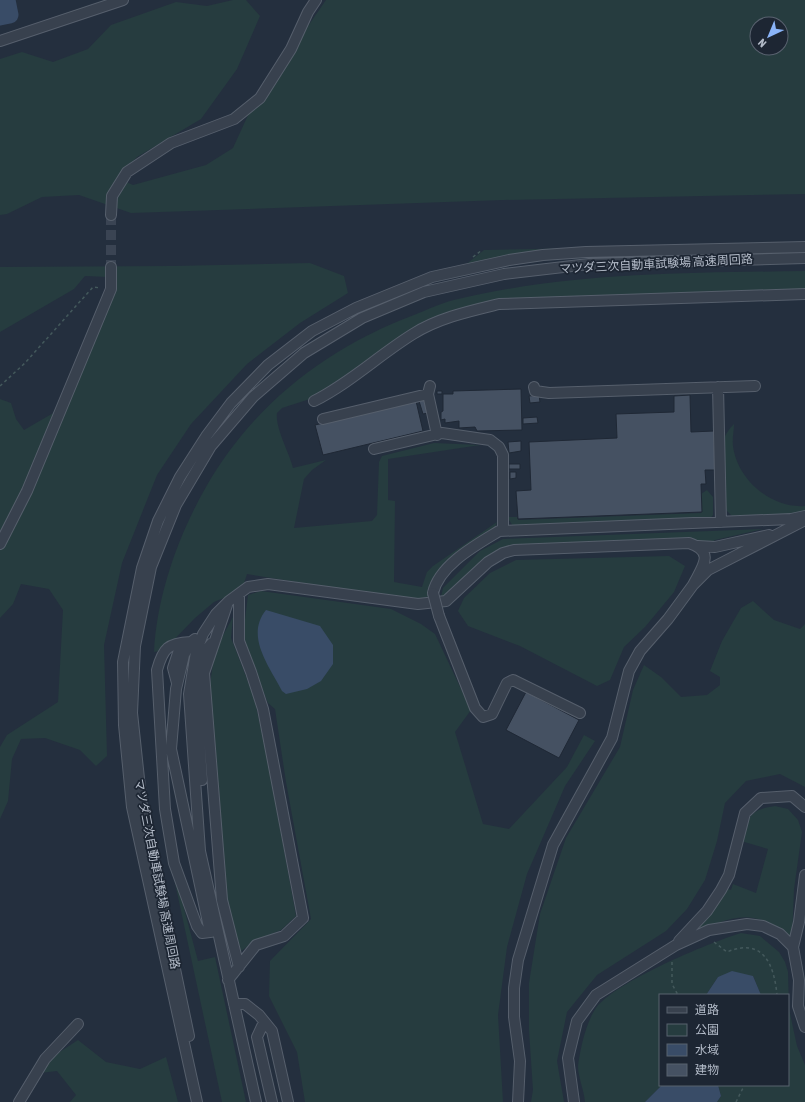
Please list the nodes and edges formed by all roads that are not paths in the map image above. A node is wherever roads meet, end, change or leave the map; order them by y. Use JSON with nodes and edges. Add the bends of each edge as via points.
{"nodes":[{"id":1,"x":122,"y":0,"type":"edge"},
{"id":2,"x":316,"y":0,"type":"edge"},
{"id":3,"x":0,"y":41,"type":"edge"},
{"id":4,"x":111,"y":215,"type":"tunnel mouth"},
{"id":5,"x":805,"y":247,"type":"edge"},
{"id":6,"x":803,"y":258,"type":"edge"},
{"id":7,"x":111,"y":267,"type":"tunnel mouth"},
{"id":8,"x":805,"y":294,"type":"edge"},
{"id":9,"x":755,"y":386,"type":"dead end"},
{"id":10,"x":534,"y":387,"type":"dead end"},
{"id":11,"x":718,"y":387,"type":"junction"},
{"id":12,"x":314,"y":401,"type":"dead end"},
{"id":13,"x":323,"y":419,"type":"dead end"},
{"id":14,"x":436,"y":435,"type":"junction"},
{"id":15,"x":374,"y":449,"type":"dead end"},
{"id":16,"x":805,"y":516,"type":"edge"},
{"id":17,"x":805,"y":520,"type":"edge"},
{"id":18,"x":721,"y":522,"type":"junction"},
{"id":19,"x":503,"y":530,"type":"junction"},
{"id":20,"x":784,"y":531,"type":"junction"},
{"id":21,"x":0,"y":544,"type":"edge"},
{"id":22,"x":698,"y":546,"type":"junction"},
{"id":23,"x":693,"y":585,"type":"junction"},
{"id":24,"x":239,"y":594,"type":"junction"},
{"id":25,"x":229,"y":601,"type":"junction"},
{"id":26,"x":203,"y":634,"type":"junction"},
{"id":27,"x":191,"y":642,"type":"junction"},
{"id":28,"x":580,"y":713,"type":"dead end"},
{"id":29,"x":805,"y":807,"type":"edge"},
{"id":30,"x":805,"y":875,"type":"edge"},
{"id":31,"x":214,"y":932,"type":"junction"},
{"id":32,"x":676,"y":944,"type":"junction"},
{"id":33,"x":793,"y":947,"type":"junction"},
{"id":34,"x":239,"y":967,"type":"junction"},
{"id":35,"x":228,"y":980,"type":"junction"},
{"id":36,"x":234,"y":1004,"type":"junction"},
{"id":37,"x":264,"y":1022,"type":"junction"},
{"id":38,"x":78,"y":1024,"type":"dead end"},
{"id":39,"x":805,"y":1027,"type":"edge"},
{"id":40,"x":19,"y":1102,"type":"edge"},
{"id":41,"x":197,"y":1102,"type":"edge"},
{"id":42,"x":204,"y":1102,"type":"edge"},
{"id":43,"x":256,"y":1102,"type":"edge"},
{"id":44,"x":272,"y":1102,"type":"edge"},
{"id":45,"x":288,"y":1102,"type":"edge"},
{"id":46,"x":518,"y":1102,"type":"edge"},
{"id":47,"x":574,"y":1102,"type":"edge"}],
"edges":[{"from":1,"to":3,"type":"street"},
{"from":2,"to":4,"type":"street","via":[[291,49],[260,98],[234,119],[171,143],[127,172],[112,196]]},
{"from":5,"to":41,"type":"street","via":[[543,255],[432,277],[356,308],[312,331],[268,365],[231,403],[207,436],[180,477],[158,521],[142,568],[123,662],[124,725],[132,807]]},
{"from":6,"to":42,"type":"street","name":"マツダ三次自動車試験場 高速周回路","via":[[589,264],[504,274],[424,292],[362,318],[304,354],[253,397],[211,446],[176,505],[151,568],[135,646],[132,713],[143,816]]},
{"from":7,"to":21,"type":"street","via":[[111,289],[27,491]]},
{"from":8,"to":12,"type":"street","via":[[499,304],[461,312],[414,333],[334,391]]},
{"from":9,"to":11,"type":"street"},
{"from":10,"to":11,"type":"street","via":[[536,391],[549,392]]},
{"from":11,"to":18,"type":"street"},
{"from":13,"to":14,"type":"street","via":[[429,390]]},
{"from":14,"to":15,"type":"street"},
{"from":14,"to":19,"type":"street","via":[[476,437],[490,440],[499,447],[503,455]]},
{"from":16,"to":18,"type":"street"},
{"from":17,"to":20,"type":"street"},
{"from":18,"to":19,"type":"street"},
{"from":19,"to":28,"type":"street","bridge":true,"via":[[454,562],[435,582],[432,593],[475,708],[483,717],[492,714],[507,683],[513,680]]},
{"from":20,"to":22,"type":"street","via":[[715,547]]},
{"from":20,"to":23,"type":"street","via":[[708,570]]},
{"from":22,"to":23,"type":"street","via":[[704,551],[705,561]]},
{"from":22,"to":24,"type":"street","via":[[689,542],[514,550],[488,562],[446,601],[418,604],[268,584],[248,587]]},
{"from":23,"to":46,"type":"street","via":[[640,651],[629,671],[612,738],[553,845],[518,960],[514,988],[514,1017],[520,1061]]},
{"from":24,"to":25,"type":"street"},
{"from":24,"to":34,"type":"street","via":[[239,641],[263,709],[303,918],[284,936],[256,945]]},
{"from":25,"to":26,"type":"street","via":[[216,614]]},
{"from":25,"to":34,"type":"street","via":[[204,673],[222,896]]},
{"from":26,"to":27,"type":"street"},
{"from":26,"to":31,"type":"street","via":[[196,652],[189,694],[200,851]]},
{"from":27,"to":31,"type":"street","via":[[184,655],[177,684],[171,749]]},
{"from":27,"to":31,"type":"street","via":[[175,643],[161,654],[157,670],[165,809],[174,863],[197,926],[202,933]]},
{"from":29,"to":32,"type":"street","via":[[792,796],[773,796],[761,798],[745,813],[729,875],[707,911]]},
{"from":30,"to":33,"type":"street"},
{"from":31,"to":35,"type":"street"},
{"from":32,"to":33,"type":"street","via":[[708,930],[747,924],[763,926],[780,934]]},
{"from":32,"to":47,"type":"street","via":[[596,995],[577,1021],[568,1058]]},
{"from":33,"to":39,"type":"street","via":[[799,980],[798,1006]]},
{"from":34,"to":35,"type":"street"},
{"from":35,"to":36,"type":"street"},
{"from":36,"to":37,"type":"street","via":[[245,1004]]},
{"from":36,"to":43,"type":"street"},
{"from":37,"to":44,"type":"street","via":[[257,1037]]},
{"from":37,"to":45,"type":"street","via":[[272,1031]]},
{"from":38,"to":40,"type":"street","via":[[45,1059]]}]}
